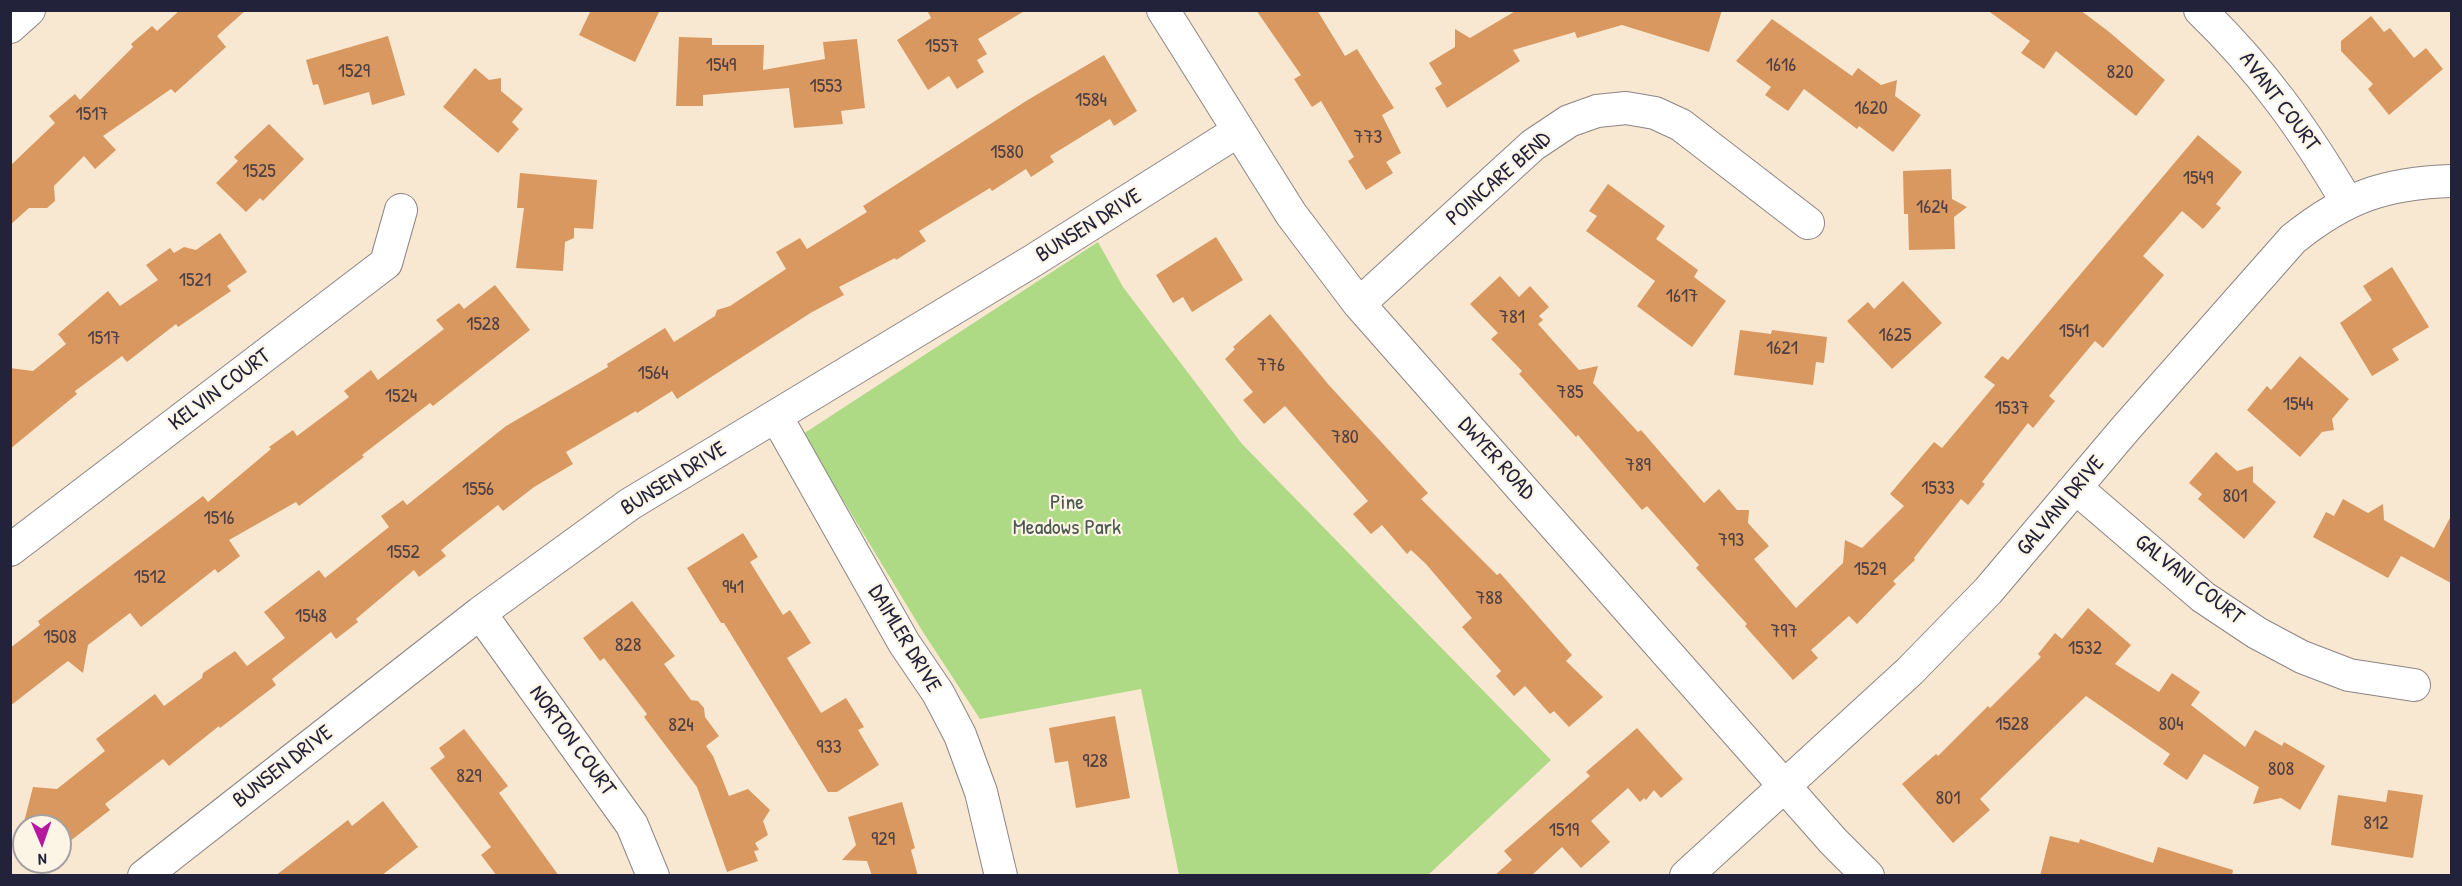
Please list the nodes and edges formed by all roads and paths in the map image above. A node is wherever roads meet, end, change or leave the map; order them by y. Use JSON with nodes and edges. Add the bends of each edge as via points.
{"nodes":[{"id":1,"x":29,"y":10,"type":"edge"},
{"id":2,"x":1163,"y":10,"type":"edge"},
{"id":3,"x":2199,"y":10,"type":"edge"},
{"id":4,"x":10,"y":27,"type":"edge"},
{"id":5,"x":1238,"y":131,"type":"junction"},
{"id":6,"x":2451,"y":181,"type":"edge"},
{"id":7,"x":2347,"y":202,"type":"junction"},
{"id":8,"x":401,"y":210,"type":"dead end"},
{"id":9,"x":1808,"y":224,"type":"dead end"},
{"id":10,"x":1359,"y":304,"type":"junction"},
{"id":11,"x":776,"y":416,"type":"junction"},
{"id":12,"x":2076,"y":488,"type":"junction"},
{"id":13,"x":10,"y":550,"type":"edge"},
{"id":14,"x":480,"y":613,"type":"junction"},
{"id":15,"x":2414,"y":685,"type":"dead end"},
{"id":16,"x":1785,"y":785,"type":"junction"},
{"id":17,"x":144,"y":876,"type":"edge"},
{"id":18,"x":653,"y":876,"type":"edge"},
{"id":19,"x":1001,"y":876,"type":"edge"},
{"id":20,"x":1686,"y":876,"type":"edge"},
{"id":21,"x":1868,"y":876,"type":"edge"}],
"edges":[{"from":1,"to":4,"type":"street"},
{"from":2,"to":5,"type":"street","name":"DWYER ROAD"},
{"from":3,"to":7,"type":"street","name":"AVANT COURT","via":[[2286,106]]},
{"from":5,"to":10,"type":"street","name":"DWYER ROAD","via":[[1291,214]]},
{"from":5,"to":11,"type":"street","name":"BUNSEN DRIVE"},
{"from":6,"to":7,"type":"street","name":"GALVANI DRIVE","via":[[2417,182],[2377,190]]},
{"from":7,"to":12,"type":"street","name":"GALVANI DRIVE","via":[[2293,238]]},
{"from":8,"to":13,"type":"street","name":"KELVIN COURT","via":[[386,263]]},
{"from":9,"to":10,"type":"street","name":"POINCARE BEND","via":[[1681,125],[1654,113],[1626,108],[1597,111],[1569,121],[1533,145]]},
{"from":10,"to":16,"type":"street","name":"DWYER ROAD"},
{"from":11,"to":14,"type":"street","name":"BUNSEN DRIVE","via":[[630,504]]},
{"from":11,"to":19,"type":"street","name":"DAIMLER DRIVE","via":[[960,735],[981,792]]},
{"from":12,"to":15,"type":"street","name":"GALVANI COURT","via":[[2203,597],[2257,633],[2302,657],[2349,675]]},
{"from":12,"to":16,"type":"street","name":"GALVANI DRIVE","via":[[1988,591],[1910,671]]},
{"from":14,"to":17,"type":"street","name":"BUNSEN DRIVE"},
{"from":14,"to":18,"type":"street","name":"NORTON COURT","via":[[632,825]]},
{"from":16,"to":20,"type":"street","name":"GALVANI DRIVE"},
{"from":16,"to":21,"type":"street","name":"DWYER ROAD"}]}
